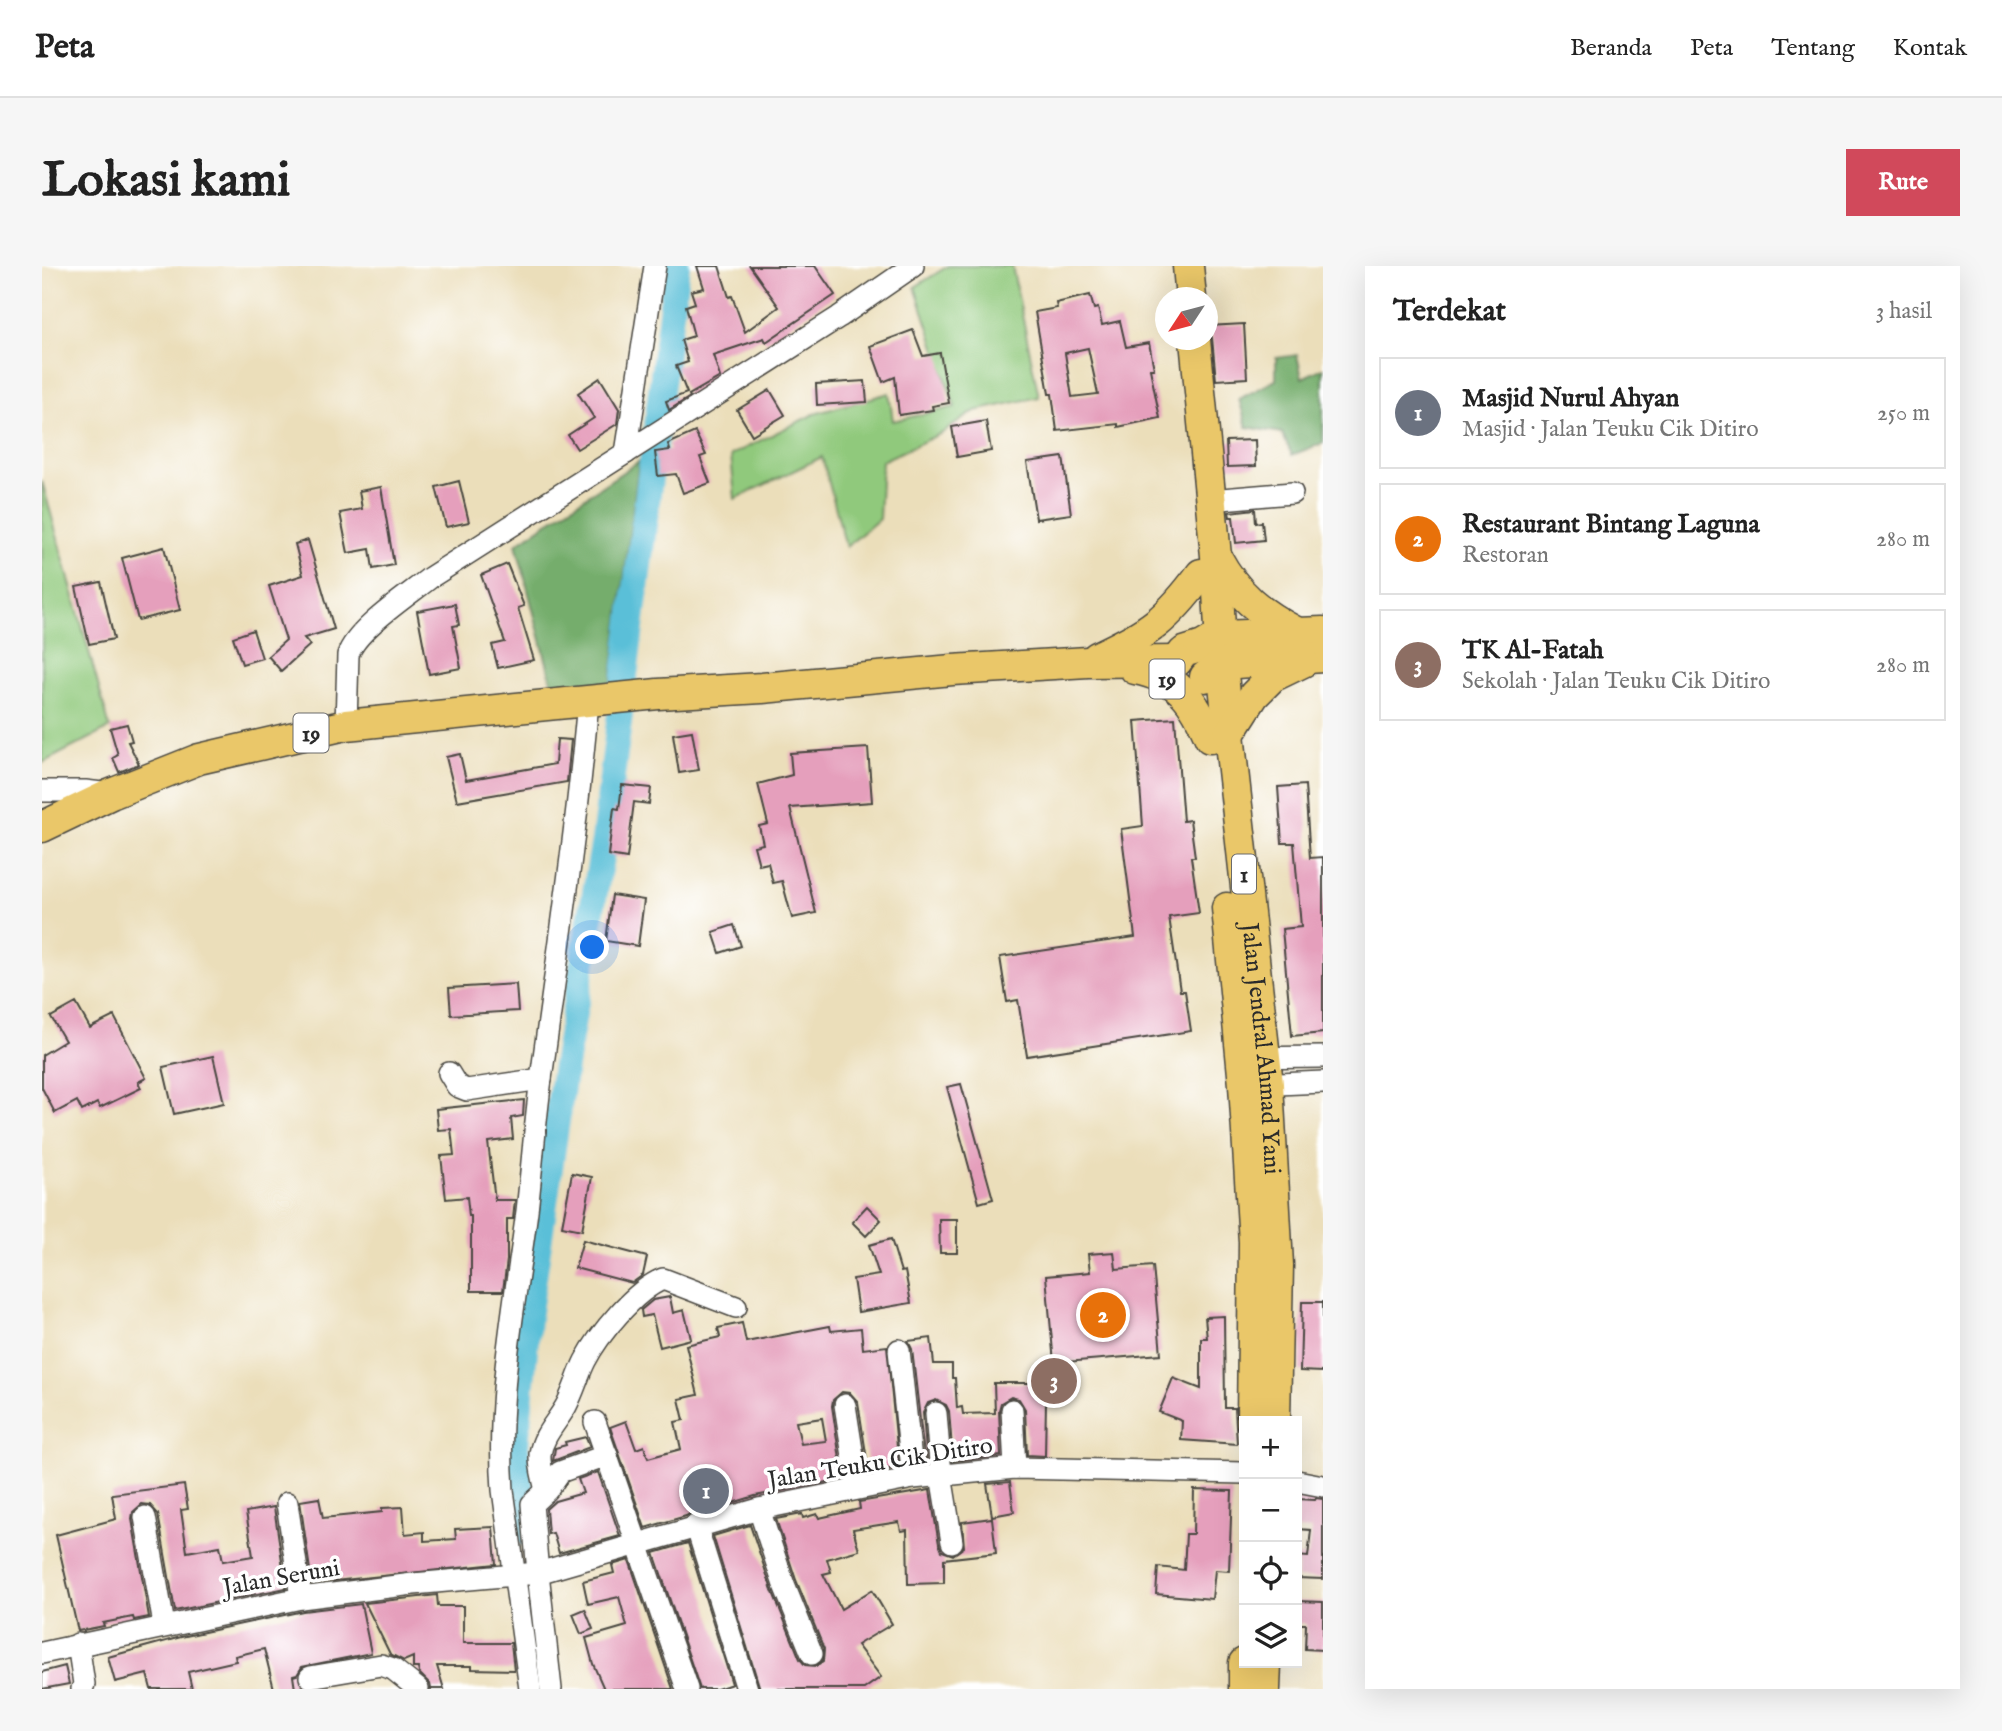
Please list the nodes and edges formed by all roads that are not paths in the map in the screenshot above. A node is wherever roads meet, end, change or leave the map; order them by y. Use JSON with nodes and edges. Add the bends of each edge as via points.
{"nodes":[{"id":1,"x":655,"y":266,"type":"edge"},
{"id":2,"x":913,"y":266,"type":"edge"},
{"id":3,"x":1170,"y":266,"type":"edge"},
{"id":4,"x":1188,"y":266,"type":"edge"},
{"id":5,"x":1172,"y":287,"type":"edge"},
{"id":6,"x":1190,"y":287,"type":"edge"},
{"id":7,"x":1178,"y":350,"type":"edge"},
{"id":8,"x":1196,"y":350,"type":"edge"},
{"id":9,"x":629,"y":451,"type":"junction"},
{"id":10,"x":1292,"y":493,"type":"dead end"},
{"id":11,"x":1210,"y":500,"type":"junction"},
{"id":12,"x":1209,"y":566,"type":"junction"},
{"id":13,"x":1314,"y":645,"type":"edge"},
{"id":14,"x":1212,"y":656,"type":"junction"},
{"id":15,"x":1091,"y":662,"type":"junction"},
{"id":16,"x":591,"y":701,"type":"junction"},
{"id":17,"x":346,"y":725,"type":"junction"},
{"id":18,"x":1219,"y":736,"type":"junction"},
{"id":19,"x":42,"y":791,"type":"edge"},
{"id":20,"x":111,"y":794,"type":"junction"},
{"id":21,"x":42,"y":827,"type":"edge"},
{"id":22,"x":1323,"y":1057,"type":"edge"},
{"id":23,"x":1255,"y":1071,"type":"junction"},
{"id":24,"x":449,"y":1073,"type":"dead end"},
{"id":25,"x":541,"y":1079,"type":"junction"},
{"id":26,"x":1323,"y":1083,"type":"edge"},
{"id":27,"x":736,"y":1307,"type":"dead end"},
{"id":28,"x":899,"y":1350,"type":"dead end"},
{"id":29,"x":845,"y":1405,"type":"dead end"},
{"id":30,"x":1012,"y":1410,"type":"dead end"},
{"id":31,"x":936,"y":1413,"type":"dead end"},
{"id":32,"x":1252,"y":1416,"type":"edge"},
{"id":33,"x":1275,"y":1416,"type":"edge"},
{"id":34,"x":595,"y":1422,"type":"dead end"},
{"id":35,"x":607,"y":1455,"type":"junction"},
{"id":36,"x":1015,"y":1468,"type":"junction"},
{"id":37,"x":1239,"y":1473,"type":"edge"},
{"id":38,"x":941,"y":1475,"type":"junction"},
{"id":39,"x":913,"y":1478,"type":"junction"},
{"id":40,"x":1302,"y":1482,"type":"edge"},
{"id":41,"x":1323,"y":1486,"type":"edge"},
{"id":42,"x":858,"y":1488,"type":"junction"},
{"id":43,"x":546,"y":1491,"type":"junction"},
{"id":44,"x":287,"y":1503,"type":"dead end"},
{"id":45,"x":759,"y":1508,"type":"junction"},
{"id":46,"x":145,"y":1517,"type":"dead end"},
{"id":47,"x":696,"y":1525,"type":"junction"},
{"id":48,"x":952,"y":1542,"type":"dead end"},
{"id":49,"x":639,"y":1545,"type":"junction"},
{"id":50,"x":526,"y":1574,"type":"junction"},
{"id":51,"x":301,"y":1598,"type":"junction"},
{"id":52,"x":164,"y":1625,"type":"junction"},
{"id":53,"x":78,"y":1644,"type":"junction"},
{"id":54,"x":42,"y":1653,"type":"edge"},
{"id":55,"x":812,"y":1654,"type":"dead end"},
{"id":56,"x":1244,"y":1668,"type":"edge"},
{"id":57,"x":1266,"y":1668,"type":"edge"},
{"id":58,"x":310,"y":1677,"type":"dead end"},
{"id":59,"x":82,"y":1689,"type":"edge"},
{"id":60,"x":418,"y":1689,"type":"edge"},
{"id":61,"x":530,"y":1689,"type":"edge"},
{"id":62,"x":551,"y":1689,"type":"edge"},
{"id":63,"x":687,"y":1689,"type":"edge"},
{"id":64,"x":747,"y":1689,"type":"edge"},
{"id":65,"x":1244,"y":1689,"type":"edge"},
{"id":66,"x":1265,"y":1689,"type":"edge"}],
"edges":[{"from":1,"to":9,"type":"street"},
{"from":2,"to":9,"type":"street"},
{"from":3,"to":5,"type":"highway"},
{"from":4,"to":6,"type":"highway"},
{"from":7,"to":12,"type":"highway","number":"1"},
{"from":8,"to":11,"type":"highway","number":"1"},
{"from":9,"to":17,"type":"street","via":[[431,577],[376,620],[350,648]]},
{"from":10,"to":11,"type":"street"},
{"from":11,"to":12,"type":"highway","number":"1"},
{"from":12,"to":13,"type":"highway","number":"1","via":[[1269,618]]},
{"from":12,"to":14,"type":"highway","number":"1"},
{"from":12,"to":15,"type":"highway","number":"19","via":[[1165,618]]},
{"from":13,"to":14,"type":"highway"},
{"from":13,"to":18,"type":"highway","via":[[1272,677]]},
{"from":14,"to":15,"type":"highway","number":"19","via":[[1180,666],[1177,661]]},
{"from":14,"to":18,"type":"highway","name":"Jalan Jendral Ahmad Yani","number":"1"},
{"from":15,"to":16,"type":"highway","number":"19"},
{"from":15,"to":18,"type":"highway","number":"19","via":[[1169,680]]},
{"from":16,"to":17,"type":"highway","number":"19"},
{"from":16,"to":25,"type":"street"},
{"from":17,"to":20,"type":"highway","number":"19","via":[[199,759]]},
{"from":18,"to":23,"type":"highway","name":"Jalan Jendral Ahmad Yani","number":"1"},
{"from":19,"to":20,"type":"street"},
{"from":20,"to":21,"type":"highway","number":"19"},
{"from":22,"to":23,"type":"street"},
{"from":23,"to":26,"type":"street"},
{"from":23,"to":32,"type":"highway","name":"Jalan Jendral Ahmad Yani","number":"1"},
{"from":23,"to":33,"type":"highway","name":"Jalan Jendral Ahmad Yani","number":"1","via":[[1278,1265]]},
{"from":24,"to":25,"type":"street","via":[[457,1086],[467,1090]]},
{"from":25,"to":50,"type":"street","via":[[508,1344],[501,1459],[503,1490]]},
{"from":27,"to":43,"type":"street","via":[[663,1279],[635,1298],[604,1331],[549,1432],[540,1453]]},
{"from":28,"to":39,"type":"street"},
{"from":29,"to":42,"type":"street"},
{"from":30,"to":36,"type":"street"},
{"from":31,"to":38,"type":"street"},
{"from":34,"to":35,"type":"street"},
{"from":35,"to":43,"type":"street","via":[[560,1472]]},
{"from":35,"to":49,"type":"street"},
{"from":36,"to":37,"type":"street","name":"Jalan Teuku Cik Ditiro"},
{"from":36,"to":38,"type":"street","name":"Jalan Teuku Cik Ditiro"},
{"from":38,"to":39,"type":"street","name":"Jalan Teuku Cik Ditiro"},
{"from":38,"to":48,"type":"street"},
{"from":39,"to":42,"type":"street","name":"Jalan Teuku Cik Ditiro"},
{"from":40,"to":41,"type":"street"},
{"from":42,"to":45,"type":"street","name":"Jalan Teuku Cik Ditiro"},
{"from":43,"to":50,"type":"street","via":[[533,1503]]},
{"from":44,"to":51,"type":"street"},
{"from":45,"to":47,"type":"street","name":"Jalan Teuku Cik Ditiro"},
{"from":45,"to":55,"type":"street"},
{"from":46,"to":52,"type":"street"},
{"from":47,"to":49,"type":"street","name":"Jalan Teuku Cik Ditiro"},
{"from":47,"to":64,"type":"street"},
{"from":49,"to":50,"type":"street","name":"Jalan Teuku Cik Ditiro"},
{"from":49,"to":63,"type":"street"},
{"from":50,"to":51,"type":"street","name":"Jalan Seruni"},
{"from":50,"to":61,"type":"street"},
{"from":50,"to":62,"type":"street"},
{"from":51,"to":52,"type":"street","name":"Jalan Seruni"},
{"from":52,"to":53,"type":"street","name":"Jalan Seruni"},
{"from":53,"to":54,"type":"street","name":"Jalan Seruni"},
{"from":53,"to":59,"type":"street"},
{"from":56,"to":65,"type":"highway"},
{"from":57,"to":66,"type":"highway"},
{"from":58,"to":60,"type":"street","via":[[381,1665]]}]}
